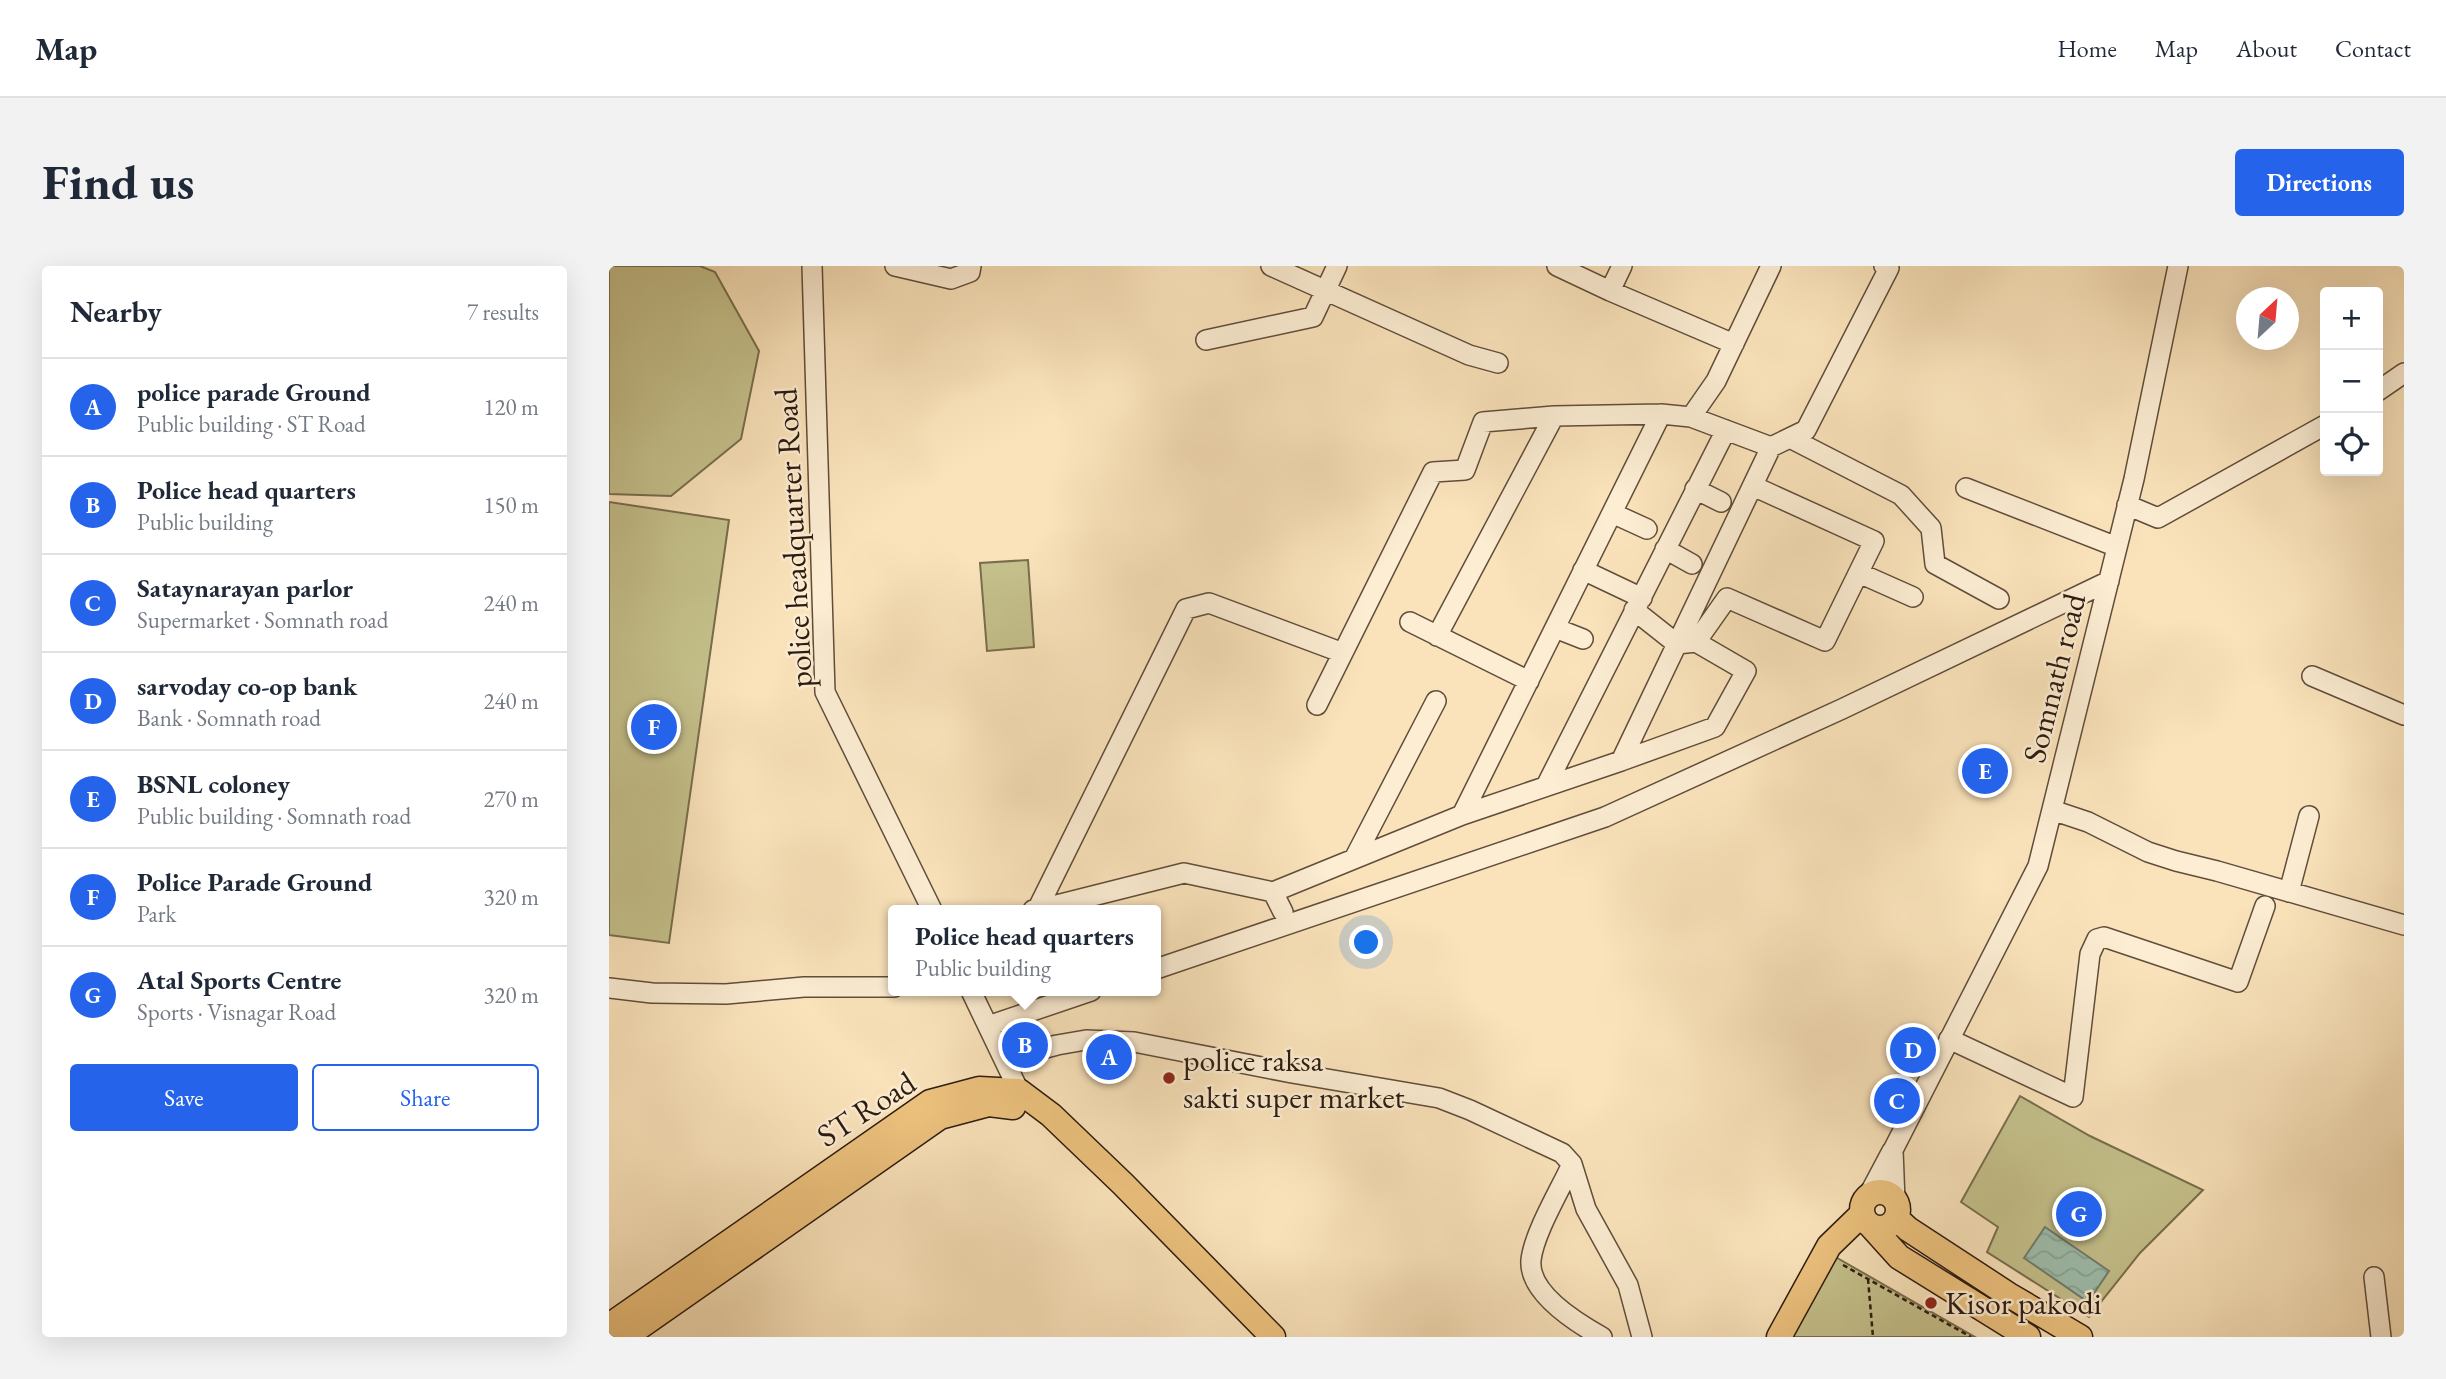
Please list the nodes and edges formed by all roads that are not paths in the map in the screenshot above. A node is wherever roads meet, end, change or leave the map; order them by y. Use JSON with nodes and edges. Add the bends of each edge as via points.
{"nodes":[{"id":1,"x":812,"y":266,"type":"edge"},
{"id":2,"x":895,"y":266,"type":"edge"},
{"id":3,"x":971,"y":266,"type":"edge"},
{"id":4,"x":1337,"y":266,"type":"edge"},
{"id":5,"x":1557,"y":266,"type":"edge"},
{"id":6,"x":1622,"y":266,"type":"edge"},
{"id":7,"x":1771,"y":266,"type":"edge"},
{"id":8,"x":1884,"y":266,"type":"edge"},
{"id":9,"x":2178,"y":266,"type":"edge"},
{"id":10,"x":1282,"y":269,"type":"edge"},
{"id":11,"x":1610,"y":291,"type":"junction"},
{"id":12,"x":1325,"y":292,"type":"junction"},
{"id":13,"x":1206,"y":340,"type":"dead end"},
{"id":14,"x":1734,"y":344,"type":"junction"},
{"id":15,"x":1498,"y":363,"type":"dead end"},
{"id":16,"x":2404,"y":373,"type":"edge"},
{"id":17,"x":2383,"y":388,"type":"edge"},
{"id":18,"x":1661,"y":414,"type":"junction"},
{"id":19,"x":1554,"y":416,"type":"junction"},
{"id":20,"x":1691,"y":417,"type":"junction"},
{"id":21,"x":2320,"y":428,"type":"edge"},
{"id":22,"x":1725,"y":430,"type":"junction"},
{"id":23,"x":1790,"y":438,"type":"junction"},
{"id":24,"x":1772,"y":447,"type":"junction"},
{"id":25,"x":1753,"y":486,"type":"junction"},
{"id":26,"x":1966,"y":488,"type":"dead end"},
{"id":27,"x":1695,"y":489,"type":"junction"},
{"id":28,"x":1721,"y":502,"type":"dead end"},
{"id":29,"x":2127,"y":505,"type":"junction"},
{"id":30,"x":1612,"y":513,"type":"junction"},
{"id":31,"x":1647,"y":529,"type":"dead end"},
{"id":32,"x":2117,"y":547,"type":"junction"},
{"id":33,"x":1665,"y":549,"type":"junction"},
{"id":34,"x":1692,"y":564,"type":"dead end"},
{"id":35,"x":1583,"y":570,"type":"junction"},
{"id":36,"x":1859,"y":573,"type":"junction"},
{"id":37,"x":2109,"y":581,"type":"junction"},
{"id":38,"x":1913,"y":597,"type":"dead end"},
{"id":39,"x":1999,"y":599,"type":"dead end"},
{"id":40,"x":1638,"y":604,"type":"junction"},
{"id":41,"x":1411,"y":622,"type":"dead end"},
{"id":42,"x":1555,"y":628,"type":"junction"},
{"id":43,"x":1437,"y":636,"type":"junction"},
{"id":44,"x":1583,"y":639,"type":"dead end"},
{"id":45,"x":1687,"y":643,"type":"junction"},
{"id":46,"x":1343,"y":653,"type":"junction"},
{"id":47,"x":2312,"y":676,"type":"dead end"},
{"id":48,"x":1529,"y":681,"type":"junction"},
{"id":49,"x":1436,"y":701,"type":"dead end"},
{"id":50,"x":1317,"y":705,"type":"dead end"},
{"id":51,"x":2404,"y":715,"type":"edge"},
{"id":52,"x":1621,"y":761,"type":"junction"},
{"id":53,"x":1546,"y":786,"type":"junction"},
{"id":54,"x":2052,"y":810,"type":"junction"},
{"id":55,"x":1462,"y":815,"type":"junction"},
{"id":56,"x":2309,"y":816,"type":"dead end"},
{"id":57,"x":1354,"y":859,"type":"junction"},
{"id":58,"x":1273,"y":892,"type":"junction"},
{"id":59,"x":2289,"y":892,"type":"junction"},
{"id":60,"x":930,"y":905,"type":"edge"},
{"id":61,"x":1038,"y":905,"type":"edge"},
{"id":62,"x":1055,"y":905,"type":"edge"},
{"id":63,"x":2265,"y":906,"type":"dead end"},
{"id":64,"x":1283,"y":912,"type":"dead end"},
{"id":65,"x":2404,"y":925,"type":"edge"},
{"id":66,"x":1161,"y":967,"type":"edge"},
{"id":67,"x":888,"y":987,"type":"edge"},
{"id":68,"x":609,"y":988,"type":"edge"},
{"id":69,"x":973,"y":996,"type":"edge"},
{"id":70,"x":1076,"y":996,"type":"edge"},
{"id":71,"x":988,"y":1026,"type":"junction"},
{"id":72,"x":1949,"y":1039,"type":"junction"},
{"id":73,"x":1004,"y":1059,"type":"junction"},
{"id":74,"x":1018,"y":1100,"type":"junction"},
{"id":75,"x":1893,"y":1150,"type":"junction"},
{"id":76,"x":1573,"y":1164,"type":"junction"},
{"id":77,"x":1895,"y":1210,"type":"junction"},
{"id":78,"x":1866,"y":1216,"type":"junction"},
{"id":79,"x":2374,"y":1277,"type":"dead end"},
{"id":80,"x":609,"y":1326,"type":"edge"},
{"id":81,"x":625,"y":1337,"type":"edge"},
{"id":82,"x":1257,"y":1337,"type":"edge"},
{"id":83,"x":1273,"y":1337,"type":"edge"},
{"id":84,"x":1602,"y":1337,"type":"edge"},
{"id":85,"x":1642,"y":1337,"type":"edge"},
{"id":86,"x":1779,"y":1337,"type":"edge"},
{"id":87,"x":1793,"y":1337,"type":"edge"},
{"id":88,"x":2028,"y":1337,"type":"edge"},
{"id":89,"x":2080,"y":1337,"type":"edge"},
{"id":90,"x":2381,"y":1337,"type":"edge"}],
"edges":[{"from":1,"to":60,"type":"street","name":"police headquarter Road","via":[[825,692]]},
{"from":2,"to":3,"type":"street","via":[[951,279],[970,272]]},
{"from":4,"to":12,"type":"street"},
{"from":5,"to":11,"type":"street"},
{"from":6,"to":11,"type":"street"},
{"from":7,"to":14,"type":"street"},
{"from":8,"to":23,"type":"street","via":[[1889,268],[1806,430]]},
{"from":9,"to":29,"type":"street","name":"Somnath road"},
{"from":10,"to":12,"type":"street"},
{"from":11,"to":14,"type":"street"},
{"from":12,"to":13,"type":"street","via":[[1313,317]]},
{"from":12,"to":15,"type":"street","via":[[1469,355]]},
{"from":14,"to":20,"type":"street"},
{"from":16,"to":17,"type":"street"},
{"from":18,"to":19,"type":"street"},
{"from":18,"to":20,"type":"street"},
{"from":18,"to":30,"type":"street"},
{"from":19,"to":43,"type":"street"},
{"from":19,"to":46,"type":"street","via":[[1483,422],[1465,470],[1433,472]]},
{"from":20,"to":22,"type":"street"},
{"from":21,"to":29,"type":"street","via":[[2158,518]]},
{"from":22,"to":24,"type":"street"},
{"from":22,"to":27,"type":"street"},
{"from":23,"to":24,"type":"street"},
{"from":23,"to":39,"type":"street","via":[[1901,495],[1931,528],[1935,564]]},
{"from":24,"to":25,"type":"street"},
{"from":25,"to":36,"type":"street","via":[[1874,541]]},
{"from":25,"to":45,"type":"street"},
{"from":26,"to":32,"type":"street"},
{"from":27,"to":28,"type":"street"},
{"from":27,"to":33,"type":"street"},
{"from":29,"to":32,"type":"street","name":"Somnath road"},
{"from":30,"to":31,"type":"street"},
{"from":30,"to":35,"type":"street"},
{"from":32,"to":37,"type":"street","name":"Somnath road"},
{"from":33,"to":34,"type":"street"},
{"from":33,"to":40,"type":"street"},
{"from":35,"to":40,"type":"street"},
{"from":35,"to":42,"type":"street"},
{"from":36,"to":38,"type":"street"},
{"from":36,"to":45,"type":"street","via":[[1825,641],[1727,598]]},
{"from":37,"to":54,"type":"street","name":"Somnath road"},
{"from":37,"to":66,"type":"street","via":[[1605,817]]},
{"from":40,"to":45,"type":"street"},
{"from":40,"to":53,"type":"street"},
{"from":41,"to":43,"type":"street"},
{"from":42,"to":44,"type":"street"},
{"from":42,"to":48,"type":"street"},
{"from":43,"to":48,"type":"street"},
{"from":45,"to":52,"type":"street"},
{"from":45,"to":52,"type":"street","via":[[1746,671],[1715,727]]},
{"from":46,"to":50,"type":"street"},
{"from":46,"to":61,"type":"street","via":[[1209,603],[1186,609]]},
{"from":47,"to":51,"type":"street"},
{"from":48,"to":55,"type":"street"},
{"from":49,"to":57,"type":"street"},
{"from":52,"to":53,"type":"street"},
{"from":53,"to":55,"type":"street"},
{"from":54,"to":59,"type":"street","via":[[2176,862]]},
{"from":54,"to":72,"type":"street","name":"Somnath road","via":[[2038,866]]},
{"from":55,"to":57,"type":"street"},
{"from":56,"to":59,"type":"street"},
{"from":57,"to":58,"type":"street"},
{"from":58,"to":62,"type":"street","via":[[1184,873]]},
{"from":58,"to":64,"type":"street"},
{"from":59,"to":65,"type":"street"},
{"from":63,"to":72,"type":"street","via":[[2238,982],[2104,937],[2097,939],[2090,954],[2073,1097]]},
{"from":67,"to":68,"type":"street","via":[[804,987],[726,994]]},
{"from":69,"to":71,"type":"street"},
{"from":70,"to":71,"type":"street"},
{"from":71,"to":73,"type":"street"},
{"from":72,"to":75,"type":"street","name":"Somnath road"},
{"from":73,"to":74,"type":"street"},
{"from":73,"to":76,"type":"street","via":[[1086,1040],[1134,1042],[1439,1098],[1562,1153]]},
{"from":74,"to":80,"type":"main road","name":"ST Road","via":[[979,1089],[930,1102]]},
{"from":74,"to":81,"type":"main road","name":"ST Road","via":[[940,1117]]},
{"from":74,"to":82,"type":"main road","name":"ST Road"},
{"from":74,"to":83,"type":"main road","via":[[1051,1115]]},
{"from":75,"to":77,"type":"street","name":"Somnath road"},
{"from":75,"to":78,"type":"street"},
{"from":76,"to":84,"type":"street","via":[[1537,1238],[1533,1273],[1558,1309]]},
{"from":76,"to":85,"type":"street","via":[[1586,1209],[1628,1284]]},
{"from":77,"to":78,"type":"main road","via":[[1885,1227]]},
{"from":77,"to":89,"type":"main road","via":[[1908,1229]]},
{"from":78,"to":86,"type":"main road","via":[[1829,1246]]},
{"from":78,"to":87,"type":"main road","via":[[1834,1260]]},
{"from":78,"to":88,"type":"main road","via":[[1899,1257]]},
{"from":79,"to":90,"type":"street"}]}
